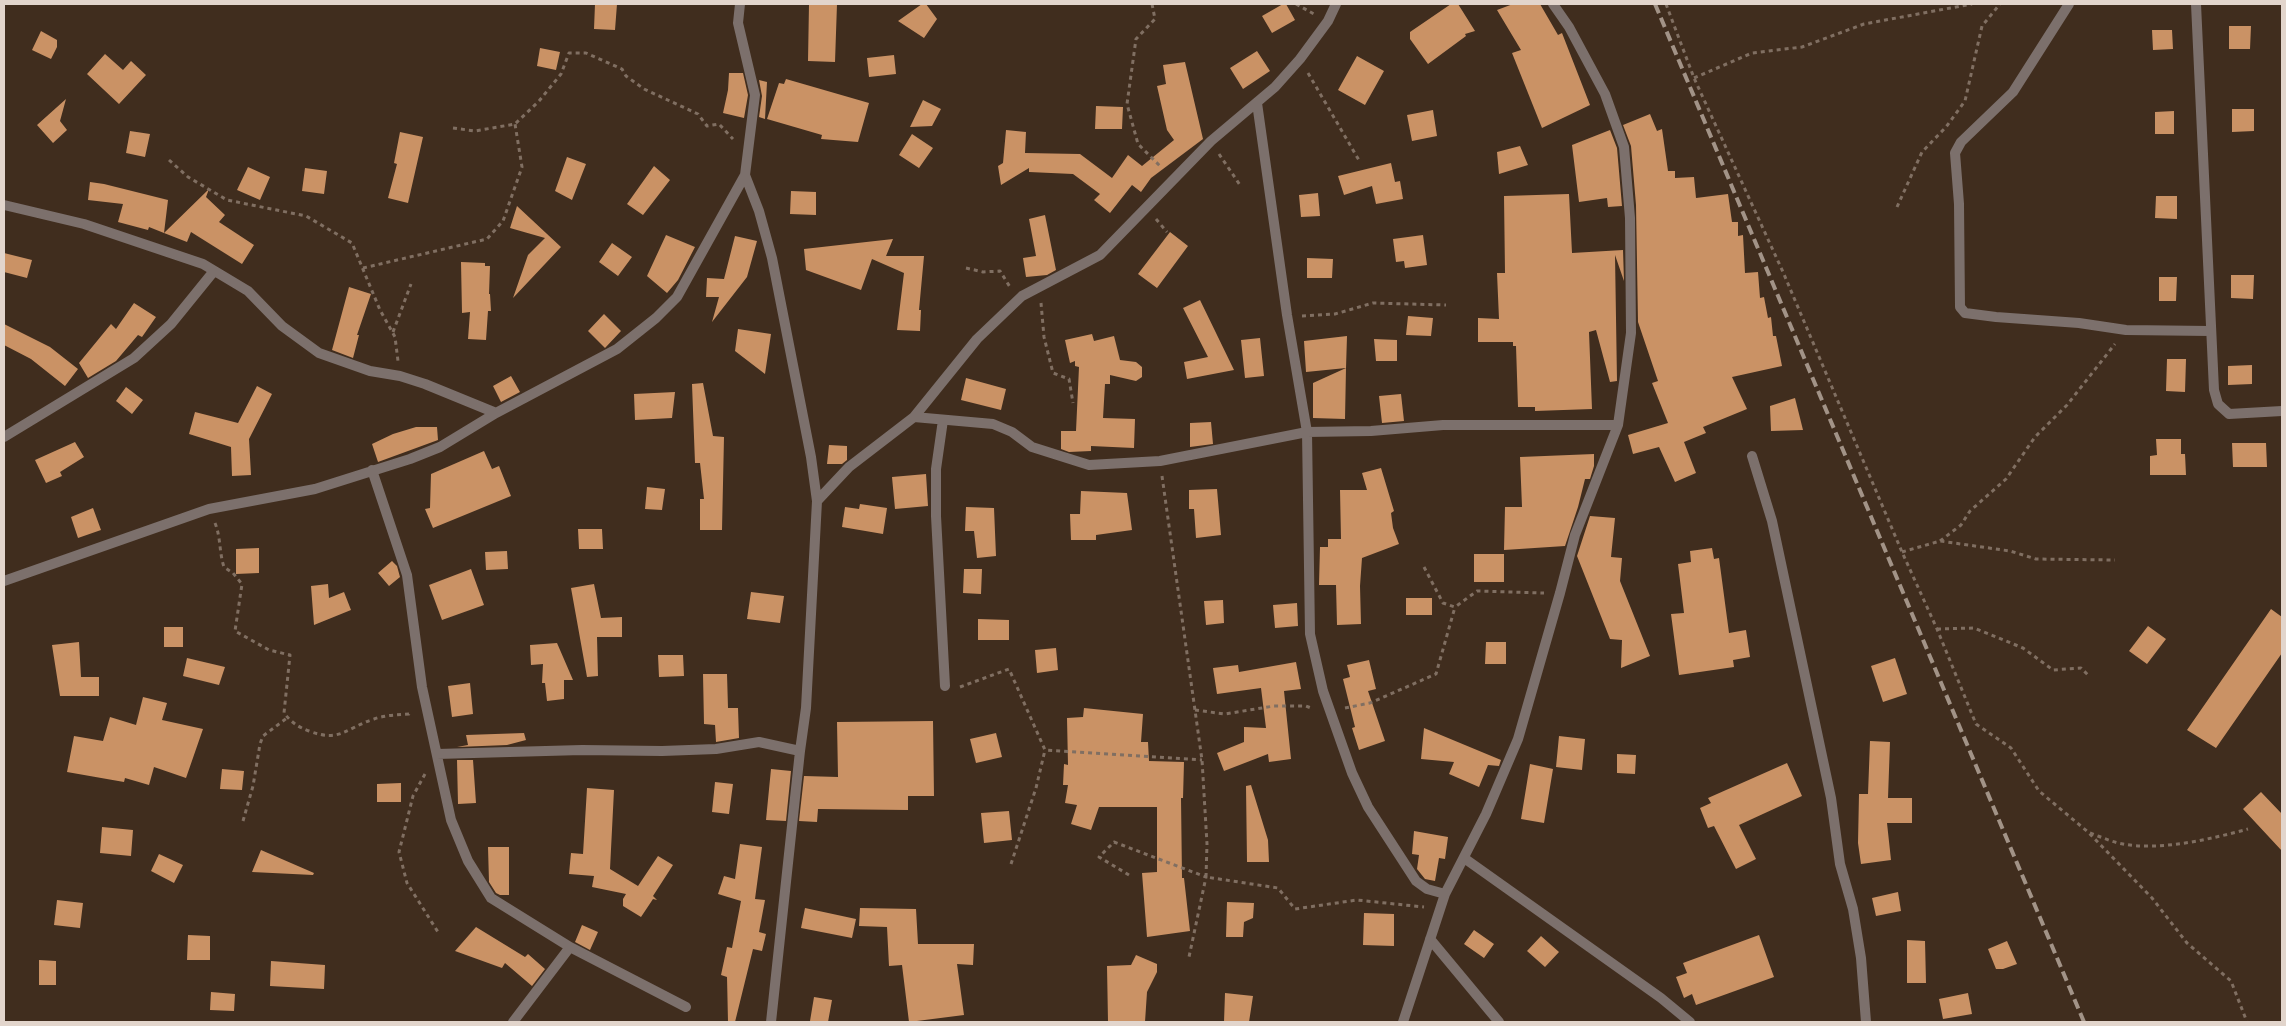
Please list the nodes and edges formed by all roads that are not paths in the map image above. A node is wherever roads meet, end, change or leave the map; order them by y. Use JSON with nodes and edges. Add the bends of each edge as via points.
{"nodes":[{"id":1,"x":740,"y":4,"type":"edge"},
{"id":2,"x":1336,"y":4,"type":"edge"},
{"id":3,"x":1553,"y":4,"type":"edge"},
{"id":4,"x":2069,"y":4,"type":"edge"},
{"id":5,"x":2196,"y":4,"type":"edge"},
{"id":6,"x":1257,"y":103,"type":"junction"},
{"id":7,"x":745,"y":175,"type":"junction"},
{"id":8,"x":4,"y":205,"type":"edge"},
{"id":9,"x":214,"y":271,"type":"junction"},
{"id":10,"x":2210,"y":331,"type":"junction"},
{"id":11,"x":2282,"y":411,"type":"edge"},
{"id":12,"x":496,"y":413,"type":"junction"},
{"id":13,"x":914,"y":417,"type":"junction"},
{"id":14,"x":943,"y":420,"type":"junction"},
{"id":15,"x":1618,"y":425,"type":"junction"},
{"id":16,"x":1307,"y":432,"type":"junction"},
{"id":17,"x":4,"y":437,"type":"edge"},
{"id":18,"x":1752,"y":456,"type":"dead end"},
{"id":19,"x":372,"y":470,"type":"junction"},
{"id":20,"x":817,"y":500,"type":"junction"},
{"id":21,"x":4,"y":581,"type":"edge"},
{"id":22,"x":945,"y":686,"type":"road end"},
{"id":23,"x":800,"y":750,"type":"junction"},
{"id":24,"x":437,"y":754,"type":"junction"},
{"id":25,"x":1464,"y":858,"type":"junction"},
{"id":26,"x":1445,"y":894,"type":"junction"},
{"id":27,"x":1430,"y":939,"type":"junction"},
{"id":28,"x":570,"y":947,"type":"junction"},
{"id":29,"x":686,"y":1007,"type":"dead end"},
{"id":30,"x":513,"y":1022,"type":"edge"},
{"id":31,"x":771,"y":1022,"type":"edge"},
{"id":32,"x":1403,"y":1022,"type":"edge"},
{"id":33,"x":1499,"y":1022,"type":"edge"},
{"id":34,"x":1690,"y":1022,"type":"edge"},
{"id":35,"x":1866,"y":1022,"type":"edge"}],
"edges":[{"from":1,"to":7,"type":"street","via":[[738,24],[755,95]]},
{"from":2,"to":6,"type":"street","via":[[1328,21],[1300,59]]},
{"from":3,"to":15,"type":"street","via":[[1569,26],[1605,94],[1624,147],[1630,218],[1632,333]]},
{"from":4,"to":10,"type":"street","via":[[2014,92],[1960,142],[1955,153],[1960,307],[1966,313],[2126,330]]},
{"from":5,"to":10,"type":"street"},
{"from":6,"to":13,"type":"street","via":[[1211,141],[1100,255],[1022,296],[977,339]]},
{"from":6,"to":16,"type":"street"},
{"from":7,"to":12,"type":"street","via":[[677,297],[656,318],[617,349]]},
{"from":7,"to":20,"type":"street","via":[[772,258]]},
{"from":8,"to":9,"type":"street","via":[[84,224],[202,264]]},
{"from":9,"to":12,"type":"street","via":[[248,291],[282,326],[319,353],[370,371],[400,376]]},
{"from":9,"to":17,"type":"street","via":[[170,324],[134,358]]},
{"from":10,"to":11,"type":"street","via":[[2218,404],[2229,414]]},
{"from":12,"to":19,"type":"street","via":[[440,446]]},
{"from":13,"to":14,"type":"street"},
{"from":13,"to":20,"type":"street","via":[[848,467]]},
{"from":14,"to":16,"type":"street","via":[[993,424],[1012,432],[1032,447],[1089,465],[1160,461]]},
{"from":14,"to":22,"type":"street","via":[[936,469],[936,516]]},
{"from":15,"to":16,"type":"street","via":[[1443,425]]},
{"from":15,"to":25,"type":"street","via":[[1575,535],[1518,739]]},
{"from":16,"to":26,"type":"street","via":[[1310,634],[1323,691],[1368,807],[1416,881],[1427,889]]},
{"from":18,"to":35,"type":"street","via":[[1772,521],[1831,798],[1840,864],[1853,909],[1861,958]]},
{"from":19,"to":21,"type":"street","via":[[315,489],[209,509]]},
{"from":19,"to":24,"type":"street","via":[[407,575],[422,687]]},
{"from":20,"to":23,"type":"street","via":[[806,708]]},
{"from":23,"to":24,"type":"street","via":[[759,742],[716,749]]},
{"from":23,"to":31,"type":"street"},
{"from":24,"to":28,"type":"street","via":[[451,820],[484,889],[491,898]]},
{"from":25,"to":26,"type":"street"},
{"from":25,"to":34,"type":"street"},
{"from":26,"to":27,"type":"street"},
{"from":27,"to":32,"type":"street"},
{"from":27,"to":33,"type":"street"},
{"from":28,"to":29,"type":"street"},
{"from":28,"to":30,"type":"street"}]}
